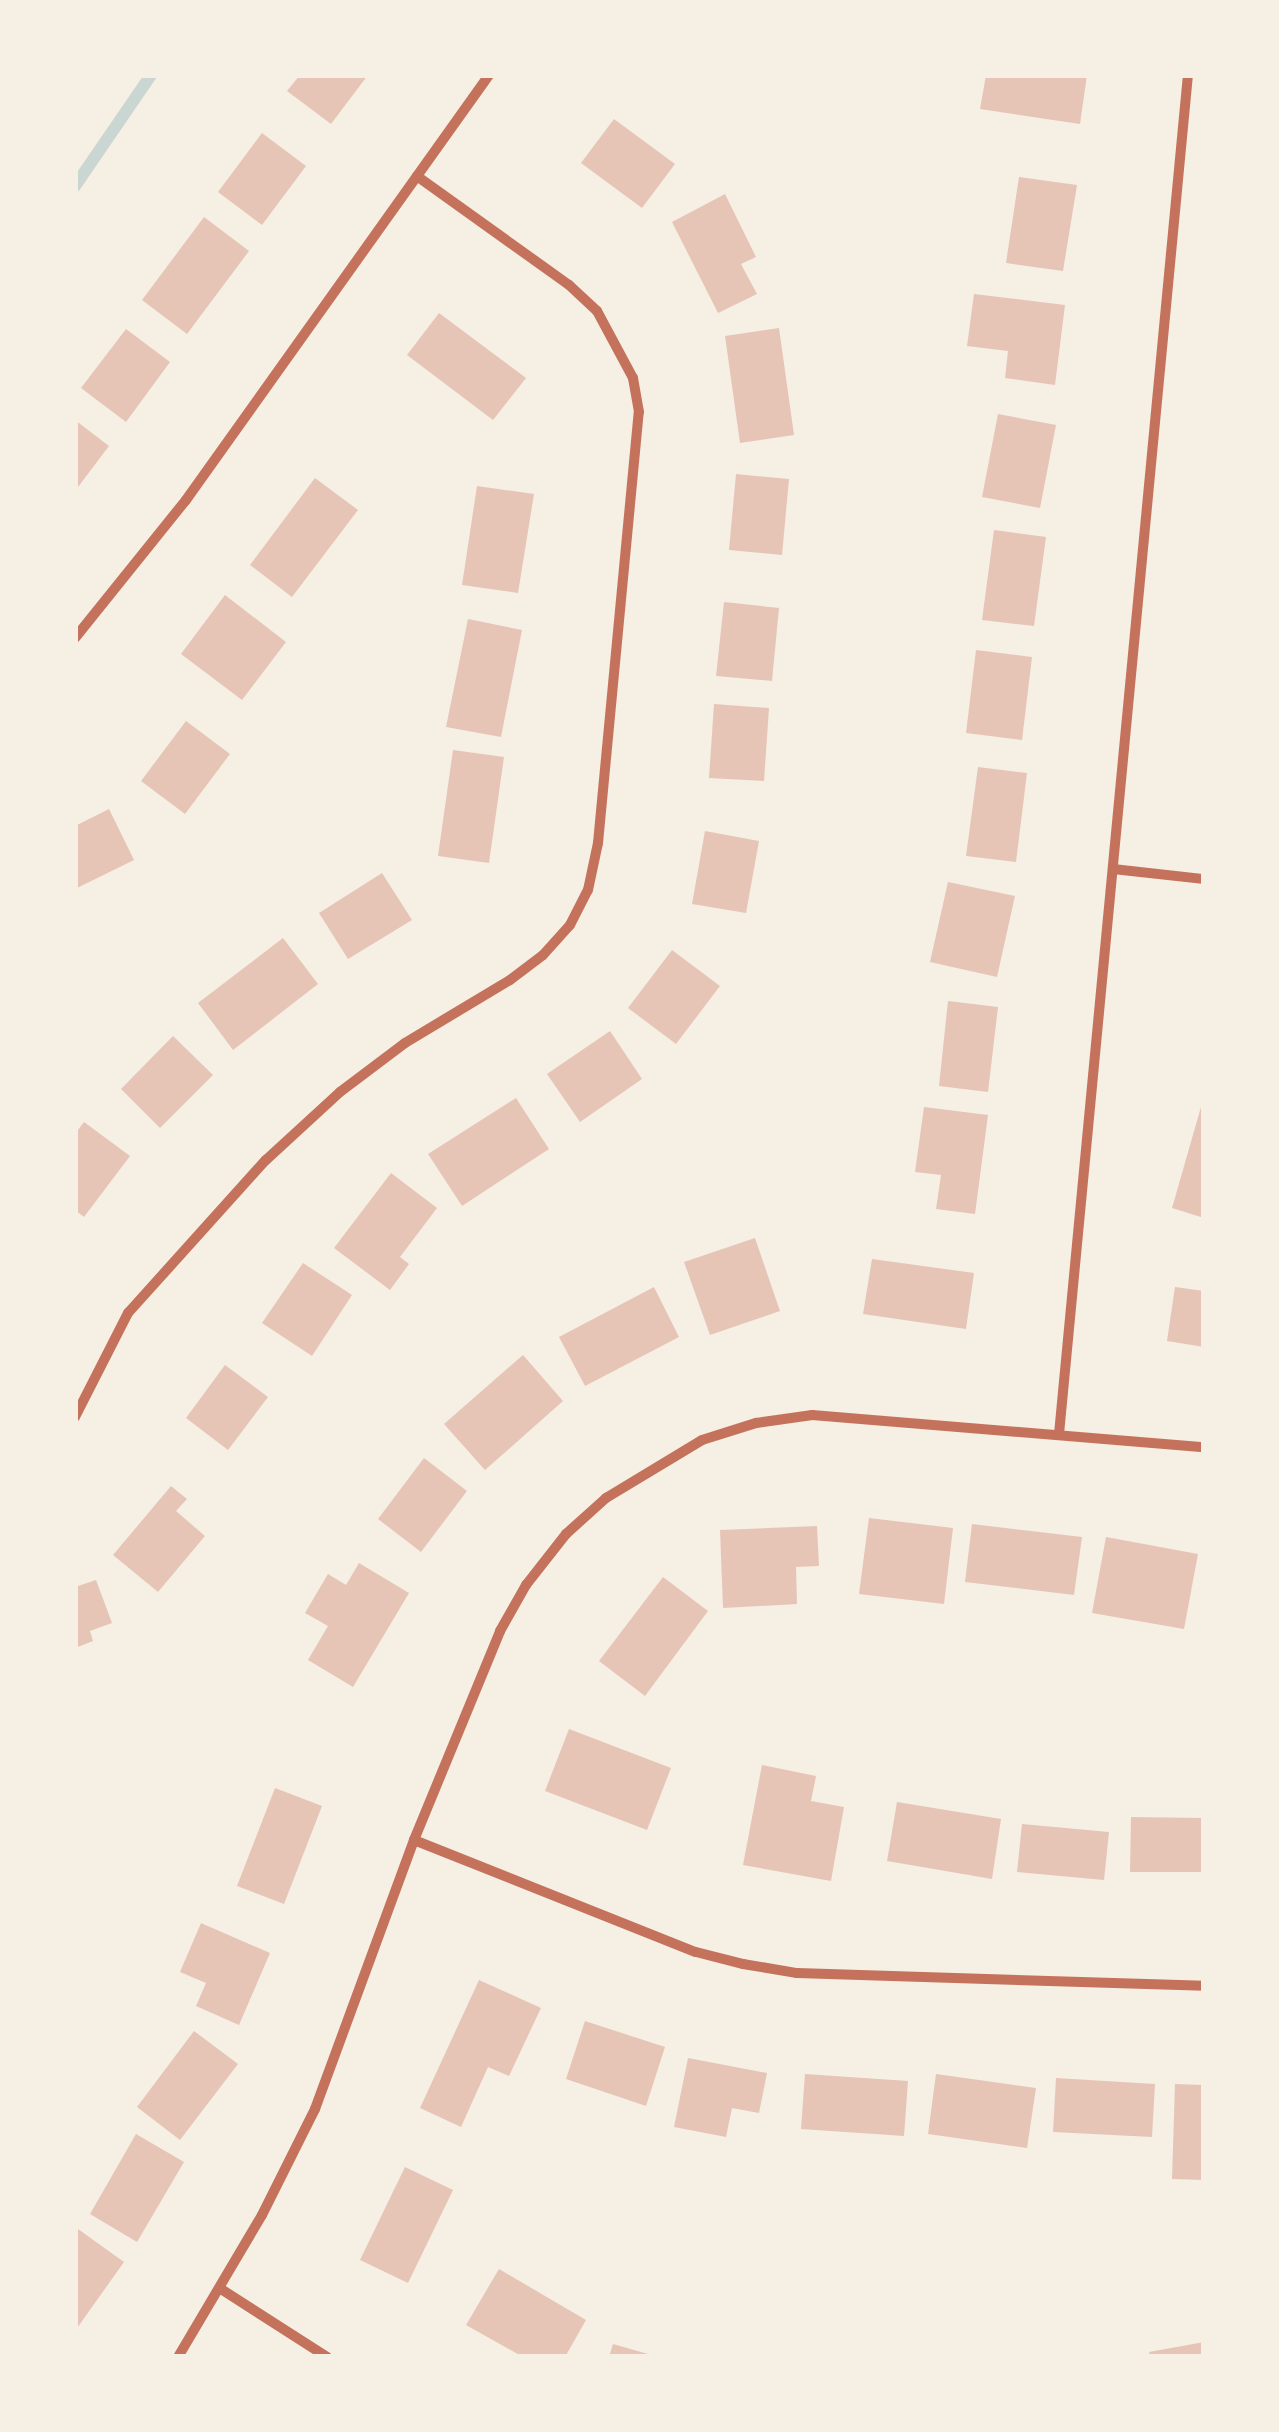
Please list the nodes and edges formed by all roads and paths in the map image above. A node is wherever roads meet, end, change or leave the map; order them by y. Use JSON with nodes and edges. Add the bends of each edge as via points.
{"nodes":[{"id":1,"x":489,"y":75,"type":"edge"},
{"id":2,"x":1188,"y":75,"type":"edge"},
{"id":3,"x":417,"y":176,"type":"junction"},
{"id":4,"x":75,"y":638,"type":"edge"},
{"id":5,"x":1113,"y":870,"type":"junction"},
{"id":6,"x":1204,"y":879,"type":"edge"},
{"id":7,"x":75,"y":1416,"type":"edge"},
{"id":8,"x":1059,"y":1434,"type":"junction"},
{"id":9,"x":1204,"y":1448,"type":"edge"},
{"id":10,"x":414,"y":1840,"type":"junction"},
{"id":11,"x":1204,"y":1986,"type":"edge"},
{"id":12,"x":221,"y":2289,"type":"junction"},
{"id":13,"x":178,"y":2357,"type":"edge"},
{"id":14,"x":327,"y":2357,"type":"edge"}],
"edges":[{"from":1,"to":3,"type":"street"},
{"from":2,"to":5,"type":"street"},
{"from":3,"to":4,"type":"street","via":[[186,500]]},
{"from":3,"to":7,"type":"street","via":[[597,311],[632,378],[638,412],[598,843],[588,890],[570,925],[543,954],[405,1043],[266,1160],[128,1312]]},
{"from":5,"to":6,"type":"street"},
{"from":5,"to":8,"type":"street"},
{"from":8,"to":9,"type":"street"},
{"from":8,"to":10,"type":"street","via":[[812,1416],[702,1440],[652,1466],[566,1534],[526,1586],[500,1632]]},
{"from":10,"to":11,"type":"street","via":[[696,1952],[743,1964],[797,1973]]},
{"from":10,"to":12,"type":"street","via":[[315,2109]]},
{"from":12,"to":13,"type":"street"},
{"from":12,"to":14,"type":"street"}]}
